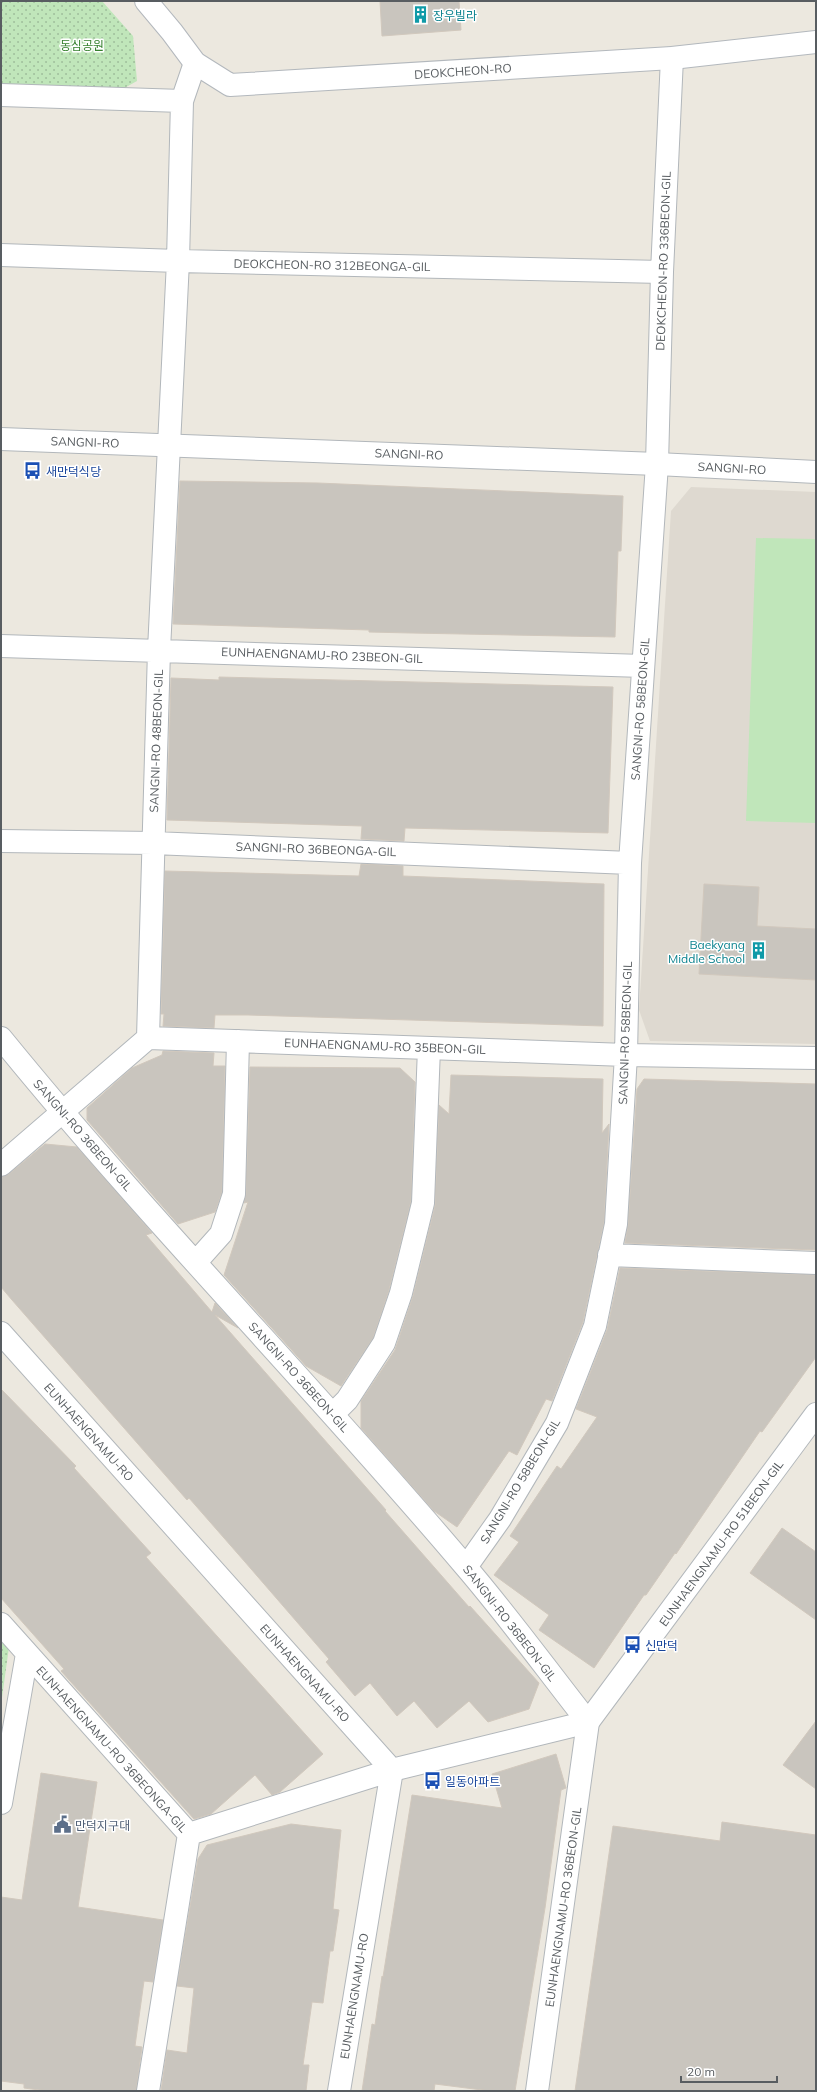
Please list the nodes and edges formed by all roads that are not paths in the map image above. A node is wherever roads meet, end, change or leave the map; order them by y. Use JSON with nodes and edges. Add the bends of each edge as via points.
{"nodes":[{"id":1,"x":146,"y":1,"type":"edge"},
{"id":2,"x":816,"y":42,"type":"edge"},
{"id":3,"x":672,"y":58,"type":"junction"},
{"id":4,"x":195,"y":63,"type":"junction"},
{"id":5,"x":1,"y":95,"type":"edge"},
{"id":6,"x":182,"y":101,"type":"junction"},
{"id":7,"x":1,"y":256,"type":"edge"},
{"id":8,"x":178,"y":261,"type":"junction"},
{"id":9,"x":662,"y":272,"type":"junction"},
{"id":10,"x":1,"y":439,"type":"edge"},
{"id":11,"x":169,"y":445,"type":"junction"},
{"id":12,"x":657,"y":464,"type":"junction"},
{"id":13,"x":816,"y":472,"type":"edge"},
{"id":14,"x":1,"y":646,"type":"edge"},
{"id":15,"x":159,"y":650,"type":"junction"},
{"id":16,"x":643,"y":666,"type":"junction"},
{"id":17,"x":1,"y":841,"type":"edge"},
{"id":18,"x":153,"y":843,"type":"junction"},
{"id":19,"x":630,"y":863,"type":"junction"},
{"id":20,"x":1,"y":1038,"type":"edge"},
{"id":21,"x":148,"y":1038,"type":"junction"},
{"id":22,"x":238,"y":1041,"type":"junction"},
{"id":23,"x":429,"y":1048,"type":"junction"},
{"id":24,"x":626,"y":1054,"type":"junction"},
{"id":25,"x":816,"y":1058,"type":"edge"},
{"id":26,"x":61,"y":1112,"type":"junction"},
{"id":27,"x":1,"y":1165,"type":"edge"},
{"id":28,"x":609,"y":1255,"type":"junction"},
{"id":29,"x":196,"y":1262,"type":"junction"},
{"id":30,"x":816,"y":1263,"type":"edge"},
{"id":31,"x":1,"y":1333,"type":"edge"},
{"id":32,"x":333,"y":1414,"type":"junction"},
{"id":33,"x":816,"y":1414,"type":"edge"},
{"id":34,"x":466,"y":1567,"type":"junction"},
{"id":35,"x":1,"y":1624,"type":"edge"},
{"id":36,"x":27,"y":1654,"type":"junction"},
{"id":37,"x":588,"y":1722,"type":"junction"},
{"id":38,"x":392,"y":1770,"type":"junction"},
{"id":39,"x":1,"y":1803,"type":"edge"},
{"id":40,"x":190,"y":1834,"type":"junction"},
{"id":41,"x":148,"y":2091,"type":"edge"},
{"id":42,"x":339,"y":2091,"type":"edge"},
{"id":43,"x":537,"y":2091,"type":"edge"}],
"edges":[{"from":1,"to":4,"type":"street","name":"DEOKCHEON-RO"},
{"from":2,"to":3,"type":"street","name":"DEOKCHEON-RO"},
{"from":3,"to":4,"type":"street","name":"DEOKCHEON-RO","via":[[230,85]]},
{"from":3,"to":9,"type":"street","name":"DEOKCHEON-RO 336BEON-GIL"},
{"from":4,"to":6,"type":"street","name":"SANGNI-RO 48BEON-GIL"},
{"from":5,"to":6,"type":"street"},
{"from":6,"to":8,"type":"street","name":"SANGNI-RO 48BEON-GIL"},
{"from":7,"to":8,"type":"street","name":"DEOKCHEON-RO 312BEONGA-GIL"},
{"from":8,"to":9,"type":"street","name":"DEOKCHEON-RO 312BEONGA-GIL"},
{"from":8,"to":11,"type":"street","name":"SANGNI-RO 48BEON-GIL"},
{"from":9,"to":12,"type":"street","name":"DEOKCHEON-RO 336BEON-GIL"},
{"from":10,"to":11,"type":"street","name":"SANGNI-RO"},
{"from":11,"to":12,"type":"street","name":"SANGNI-RO"},
{"from":11,"to":15,"type":"street","name":"SANGNI-RO 48BEON-GIL"},
{"from":12,"to":13,"type":"street","name":"SANGNI-RO"},
{"from":12,"to":16,"type":"street","name":"SANGNI-RO 58BEON-GIL"},
{"from":14,"to":15,"type":"street","name":"EUNHAENGNAMU-RO 23BEON-GIL"},
{"from":15,"to":16,"type":"street","name":"EUNHAENGNAMU-RO 23BEON-GIL"},
{"from":15,"to":18,"type":"street","name":"SANGNI-RO 48BEON-GIL"},
{"from":16,"to":19,"type":"street","name":"SANGNI-RO 58BEON-GIL"},
{"from":17,"to":18,"type":"street","name":"SANGNI-RO 36BEONGA-GIL"},
{"from":18,"to":19,"type":"street","name":"SANGNI-RO 36BEONGA-GIL"},
{"from":18,"to":21,"type":"street","name":"SANGNI-RO 48BEON-GIL"},
{"from":19,"to":24,"type":"street","name":"SANGNI-RO 58BEON-GIL"},
{"from":20,"to":26,"type":"street","name":"SANGNI-RO 36BEON-GIL"},
{"from":21,"to":22,"type":"street","name":"EUNHAENGNAMU-RO 35BEON-GIL"},
{"from":21,"to":26,"type":"street"},
{"from":22,"to":23,"type":"street","name":"EUNHAENGNAMU-RO 35BEON-GIL"},
{"from":22,"to":29,"type":"street","via":[[234,1194],[221,1234]]},
{"from":23,"to":24,"type":"street","name":"EUNHAENGNAMU-RO 35BEON-GIL"},
{"from":23,"to":32,"type":"street","via":[[423,1203],[402,1293],[384,1343],[347,1400]]},
{"from":24,"to":25,"type":"street","name":"EUNHAENGNAMU-RO 35BEON-GIL"},
{"from":24,"to":28,"type":"street","name":"SANGNI-RO 58BEON-GIL","via":[[616,1224]]},
{"from":26,"to":27,"type":"street"},
{"from":26,"to":29,"type":"street","name":"SANGNI-RO 36BEON-GIL"},
{"from":28,"to":30,"type":"street"},
{"from":28,"to":34,"type":"street","name":"SANGNI-RO 58BEON-GIL","via":[[595,1326],[557,1423],[500,1518]]},
{"from":29,"to":32,"type":"street","name":"SANGNI-RO 36BEON-GIL"},
{"from":31,"to":38,"type":"street","name":"EUNHAENGNAMU-RO"},
{"from":32,"to":34,"type":"street","name":"SANGNI-RO 36BEON-GIL"},
{"from":33,"to":37,"type":"street","name":"EUNHAENGNAMU-RO 51BEON-GIL"},
{"from":34,"to":37,"type":"street","name":"SANGNI-RO 36BEON-GIL"},
{"from":35,"to":36,"type":"street"},
{"from":36,"to":39,"type":"street","name":"EUNHAENGNAMU-RO 36BEONGA-GIL"},
{"from":36,"to":40,"type":"street","name":"EUNHAENGNAMU-RO 36BEONGA-GIL"},
{"from":37,"to":38,"type":"street"},
{"from":37,"to":43,"type":"street","name":"EUNHAENGNAMU-RO 36BEON-GIL"},
{"from":38,"to":40,"type":"street"},
{"from":38,"to":42,"type":"street","name":"EUNHAENGNAMU-RO"},
{"from":40,"to":41,"type":"street","name":"EUNHAENGNAMU-RO 36BEONGA-GIL"}]}
